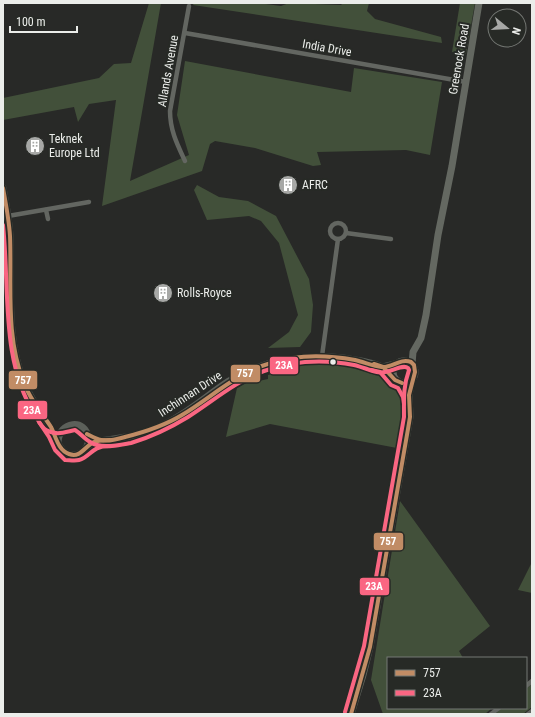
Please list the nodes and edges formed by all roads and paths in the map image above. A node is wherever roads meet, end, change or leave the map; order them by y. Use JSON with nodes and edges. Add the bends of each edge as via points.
{"nodes":[{"id":1,"x":479,"y":3,"type":"edge"},
{"id":2,"x":189,"y":6,"type":"dead end"},
{"id":3,"x":185,"y":33,"type":"junction"},
{"id":4,"x":466,"y":82,"type":"junction"},
{"id":5,"x":185,"y":161,"type":"dead end"},
{"id":6,"x":3,"y":188,"type":"edge"},
{"id":7,"x":89,"y":202,"type":"dead end"},
{"id":8,"x":46,"y":210,"type":"junction"},
{"id":9,"x":8,"y":216,"type":"junction"},
{"id":10,"x":48,"y":219,"type":"dead end"},
{"id":11,"x":346,"y":233,"type":"junction"},
{"id":12,"x":338,"y":239,"type":"junction"},
{"id":13,"x":391,"y":239,"type":"dead end"},
{"id":14,"x":412,"y":352,"type":"junction"},
{"id":15,"x":322,"y":356,"type":"junction"},
{"id":16,"x":402,"y":360,"type":"junction"},
{"id":17,"x":395,"y":364,"type":"junction"},
{"id":18,"x":412,"y":364,"type":"junction"},
{"id":19,"x":383,"y":367,"type":"junction"},
{"id":20,"x":393,"y":376,"type":"junction"},
{"id":21,"x":412,"y":380,"type":"junction"},
{"id":22,"x":402,"y":383,"type":"junction"},
{"id":23,"x":410,"y":395,"type":"junction"},
{"id":24,"x":49,"y":425,"type":"junction"},
{"id":25,"x":63,"y":428,"type":"junction"},
{"id":26,"x":88,"y":434,"type":"junction"},
{"id":27,"x":101,"y":440,"type":"junction"},
{"id":28,"x":58,"y":442,"type":"junction"},
{"id":29,"x":86,"y":448,"type":"junction"},
{"id":30,"x":354,"y":705,"type":"junction"},
{"id":31,"x":532,"y":711,"type":"edge"},
{"id":32,"x":351,"y":714,"type":"edge"},
{"id":33,"x":356,"y":714,"type":"edge"},
{"id":34,"x":528,"y":714,"type":"edge"}],
"edges":[{"from":1,"to":4,"type":"main road","name":"Greenock Road"},
{"from":2,"to":3,"type":"street","name":"Allands Avenue"},
{"from":3,"to":4,"type":"street","name":"India Drive"},
{"from":3,"to":5,"type":"street","name":"Allands Avenue","via":[[170,111],[173,134]]},
{"from":4,"to":14,"type":"main road","name":"Greenock Road","via":[[424,329]]},
{"from":6,"to":9,"type":"street"},
{"from":7,"to":8,"type":"street"},
{"from":8,"to":9,"type":"street"},
{"from":8,"to":10,"type":"street"},
{"from":9,"to":24,"type":"street","via":[[10,313],[14,347],[30,396]]},
{"from":11,"to":12,"type":"street"},
{"from":11,"to":12,"type":"street","via":[[346,227],[342,223],[332,225],[330,233]]},
{"from":11,"to":13,"type":"street"},
{"from":12,"to":15,"type":"street"},
{"from":14,"to":16,"type":"main road","name":"Greenock Road"},
{"from":14,"to":18,"type":"main road","name":"Greenock Road"},
{"from":15,"to":19,"type":"street","name":"Inchinnan Drive","via":[[361,361]]},
{"from":15,"to":27,"type":"street","name":"Inchinnan Drive","via":[[286,359],[256,368],[229,381],[161,426],[114,440]]},
{"from":16,"to":17,"type":"main road"},
{"from":16,"to":18,"type":"main road"},
{"from":17,"to":19,"type":"street","name":"Inchinnan Drive"},
{"from":17,"to":20,"type":"main road"},
{"from":18,"to":21,"type":"main road","via":[[415,372]]},
{"from":19,"to":20,"type":"street","name":"Inchinnan Drive"},
{"from":20,"to":22,"type":"main road"},
{"from":21,"to":22,"type":"main road"},
{"from":21,"to":23,"type":"main road"},
{"from":22,"to":23,"type":"main road"},
{"from":23,"to":30,"type":"main road","via":[[410,417],[373,632]]},
{"from":24,"to":25,"type":"street"},
{"from":24,"to":28,"type":"street"},
{"from":25,"to":26,"type":"street","via":[[76,424]]},
{"from":25,"to":28,"type":"street"},
{"from":26,"to":27,"type":"street","name":"Inchinnan Drive"},
{"from":26,"to":29,"type":"street"},
{"from":27,"to":29,"type":"street","name":"Inchinnan Drive"},
{"from":28,"to":29,"type":"street","via":[[63,451],[73,455]]},
{"from":30,"to":32,"type":"main road"},
{"from":30,"to":33,"type":"main road"},
{"from":31,"to":34,"type":"street"}]}
